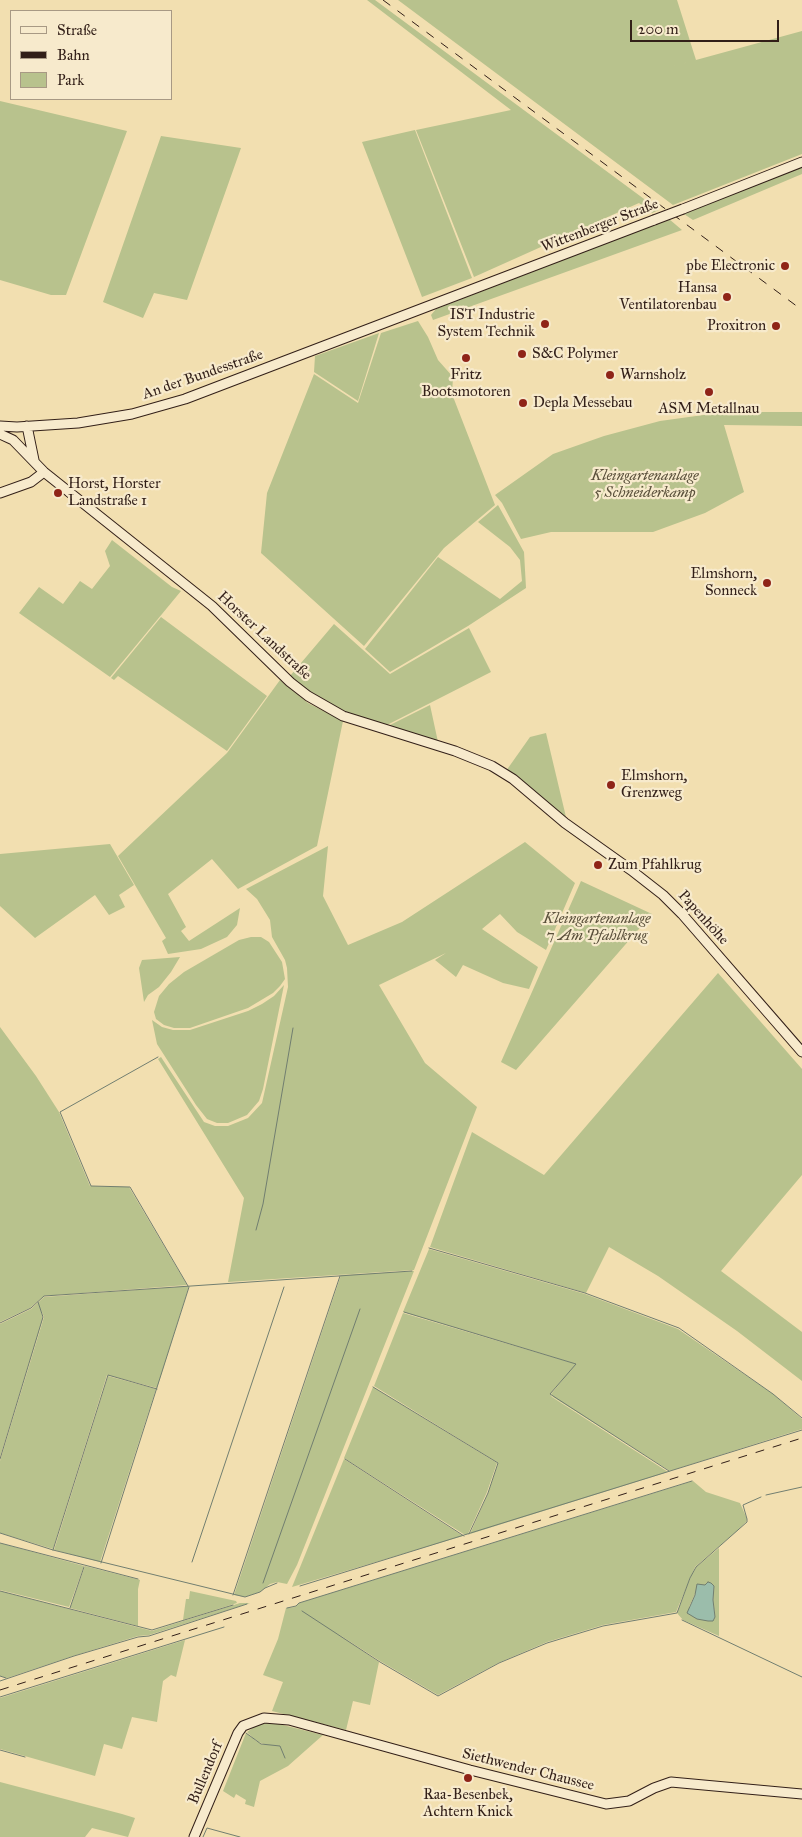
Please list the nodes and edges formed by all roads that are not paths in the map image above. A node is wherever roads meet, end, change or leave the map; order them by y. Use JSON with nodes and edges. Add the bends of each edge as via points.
{"nodes":[{"id":1,"x":802,"y":162,"type":"edge"},
{"id":2,"x":407,"y":314,"type":"joint"},
{"id":3,"x":0,"y":426,"type":"edge"},
{"id":4,"x":27,"y":426,"type":"junction"},
{"id":5,"x":0,"y":434,"type":"edge"},
{"id":6,"x":34,"y":460,"type":"junction"},
{"id":7,"x":44,"y":472,"type":"junction"},
{"id":8,"x":0,"y":493,"type":"edge"},
{"id":9,"x":565,"y":823,"type":"joint"},
{"id":10,"x":802,"y":1052,"type":"edge"},
{"id":11,"x":249,"y":1723,"type":"joint"},
{"id":12,"x":802,"y":1794,"type":"edge"},
{"id":13,"x":194,"y":1837,"type":"edge"}],
"edges":[{"from":1,"to":2,"type":"main road","name":"Wittenberger Straße","bridge":true},
{"from":2,"to":4,"type":"main road","name":"An der Bundesstraße","via":[[185,399],[132,414],[78,423]]},
{"from":3,"to":4,"type":"main road","name":"An der Bundesstraße"},
{"from":4,"to":6,"type":"main road"},
{"from":5,"to":6,"type":"main road","name":"Horster Landstraße","via":[[13,440]]},
{"from":6,"to":7,"type":"main road","name":"Horster Landstraße"},
{"from":7,"to":8,"type":"main road","via":[[31,482]]},
{"from":7,"to":9,"type":"main road","name":"Horster Landstraße","via":[[212,606],[308,696],[344,716],[482,761],[513,779]]},
{"from":9,"to":10,"type":"main road","name":"Papenhöhe","via":[[669,901]]},
{"from":11,"to":12,"type":"main road","name":"Siethwender Chaussee","via":[[264,1718],[289,1720],[606,1804],[629,1801],[671,1782]]},
{"from":11,"to":13,"type":"main road","name":"Bullendorf","via":[[238,1733]]}]}
